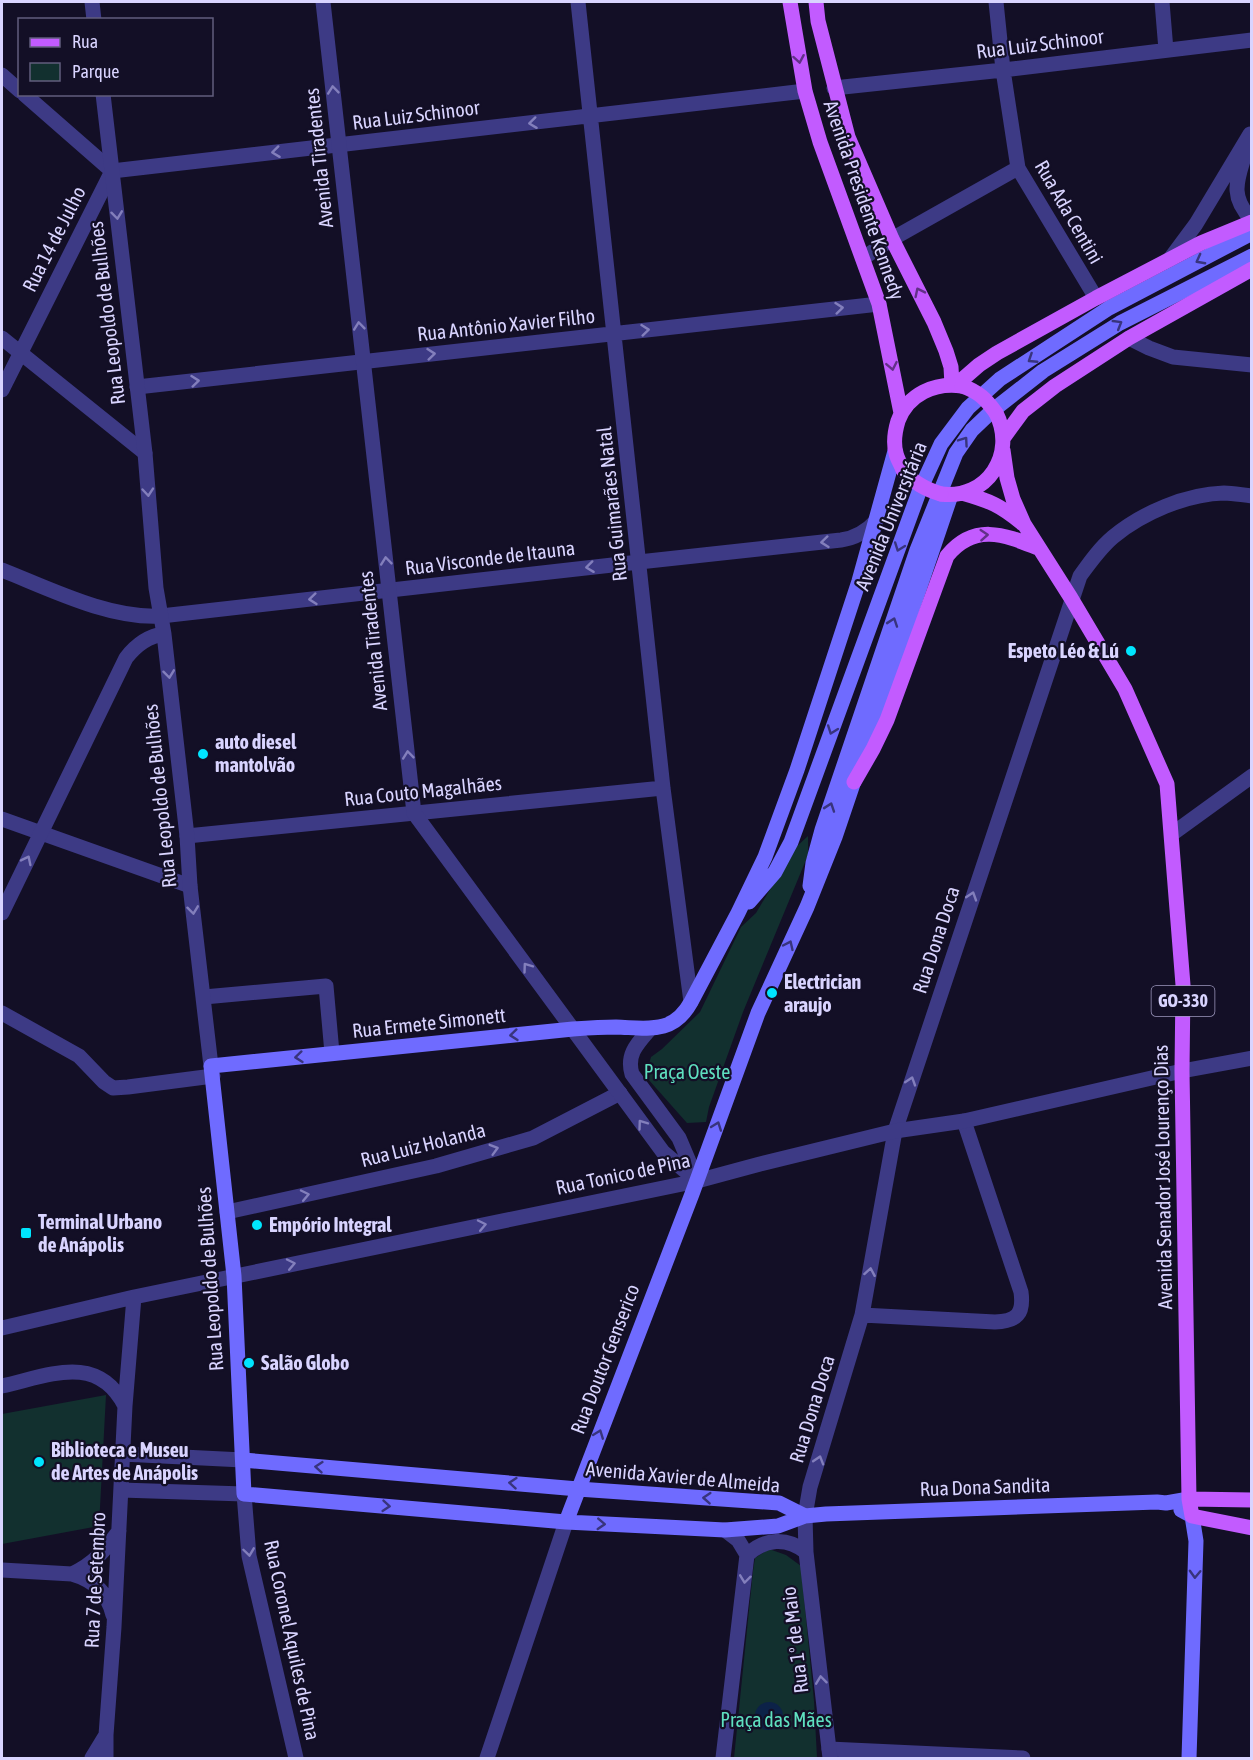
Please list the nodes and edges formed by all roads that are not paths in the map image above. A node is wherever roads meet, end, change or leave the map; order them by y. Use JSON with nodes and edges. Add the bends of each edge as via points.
{"nodes":[{"id":1,"x":92,"y":2,"type":"edge"},
{"id":2,"x":323,"y":2,"type":"edge"},
{"id":3,"x":578,"y":2,"type":"edge"},
{"id":4,"x":790,"y":2,"type":"edge"},
{"id":5,"x":816,"y":2,"type":"edge"},
{"id":6,"x":996,"y":2,"type":"edge"},
{"id":7,"x":1162,"y":2,"type":"edge"},
{"id":8,"x":94,"y":18,"type":"edge"},
{"id":9,"x":1251,"y":40,"type":"edge"},
{"id":10,"x":1166,"y":50,"type":"junction"},
{"id":11,"x":1003,"y":70,"type":"junction"},
{"id":12,"x":2,"y":75,"type":"edge"},
{"id":13,"x":834,"y":88,"type":"junction"},
{"id":14,"x":18,"y":89,"type":"edge"},
{"id":15,"x":805,"y":91,"type":"junction"},
{"id":16,"x":26,"y":96,"type":"edge"},
{"id":17,"x":103,"y":96,"type":"edge"},
{"id":18,"x":591,"y":116,"type":"junction"},
{"id":19,"x":1251,"y":132,"type":"edge"},
{"id":20,"x":339,"y":145,"type":"junction"},
{"id":21,"x":1018,"y":168,"type":"junction"},
{"id":22,"x":112,"y":171,"type":"junction"},
{"id":23,"x":1251,"y":221,"type":"edge"},
{"id":24,"x":1251,"y":233,"type":"edge"},
{"id":25,"x":892,"y":239,"type":"junction"},
{"id":26,"x":1251,"y":256,"type":"edge"},
{"id":27,"x":863,"y":258,"type":"junction"},
{"id":28,"x":1170,"y":259,"type":"junction"},
{"id":29,"x":1251,"y":269,"type":"edge"},
{"id":30,"x":1096,"y":298,"type":"junction"},
{"id":31,"x":879,"y":304,"type":"junction"},
{"id":32,"x":614,"y":333,"type":"junction"},
{"id":33,"x":2,"y":338,"type":"edge"},
{"id":34,"x":1129,"y":338,"type":"junction"},
{"id":35,"x":20,"y":353,"type":"junction"},
{"id":36,"x":363,"y":362,"type":"junction"},
{"id":37,"x":1251,"y":365,"type":"edge"},
{"id":38,"x":957,"y":386,"type":"junction"},
{"id":39,"x":137,"y":387,"type":"junction"},
{"id":40,"x":2,"y":390,"type":"edge"},
{"id":41,"x":901,"y":412,"type":"junction"},
{"id":42,"x":1004,"y":443,"type":"junction"},
{"id":43,"x":895,"y":451,"type":"junction"},
{"id":44,"x":145,"y":453,"type":"junction"},
{"id":45,"x":951,"y":494,"type":"junction"},
{"id":46,"x":1251,"y":496,"type":"edge"},
{"id":47,"x":877,"y":520,"type":"junction"},
{"id":48,"x":1024,"y":524,"type":"junction"},
{"id":49,"x":1038,"y":548,"type":"junction"},
{"id":50,"x":639,"y":561,"type":"junction"},
{"id":51,"x":2,"y":570,"type":"edge"},
{"id":52,"x":389,"y":590,"type":"junction"},
{"id":53,"x":1071,"y":598,"type":"junction"},
{"id":54,"x":161,"y":616,"type":"junction"},
{"id":55,"x":164,"y":634,"type":"junction"},
{"id":56,"x":1251,"y":776,"type":"edge"},
{"id":57,"x":854,"y":782,"type":"junction"},
{"id":58,"x":663,"y":788,"type":"junction"},
{"id":59,"x":414,"y":813,"type":"junction"},
{"id":60,"x":2,"y":819,"type":"edge"},
{"id":61,"x":41,"y":833,"type":"junction"},
{"id":62,"x":1172,"y":834,"type":"junction"},
{"id":63,"x":187,"y":836,"type":"junction"},
{"id":64,"x":190,"y":886,"type":"junction"},
{"id":65,"x":807,"y":907,"type":"junction"},
{"id":66,"x":2,"y":913,"type":"edge"},
{"id":67,"x":738,"y":913,"type":"junction"},
{"id":68,"x":204,"y":997,"type":"junction"},
{"id":69,"x":691,"y":1002,"type":"junction"},
{"id":70,"x":2,"y":1013,"type":"edge"},
{"id":71,"x":573,"y":1029,"type":"junction"},
{"id":72,"x":650,"y":1029,"type":"junction"},
{"id":73,"x":332,"y":1053,"type":"junction"},
{"id":74,"x":1251,"y":1058,"type":"edge"},
{"id":75,"x":212,"y":1071,"type":"junction"},
{"id":76,"x":1182,"y":1071,"type":"junction"},
{"id":77,"x":620,"y":1093,"type":"junction"},
{"id":78,"x":963,"y":1121,"type":"junction"},
{"id":79,"x":895,"y":1131,"type":"junction"},
{"id":80,"x":697,"y":1181,"type":"junction"},
{"id":81,"x":227,"y":1212,"type":"junction"},
{"id":82,"x":234,"y":1276,"type":"junction"},
{"id":83,"x":134,"y":1297,"type":"junction"},
{"id":84,"x":862,"y":1315,"type":"junction"},
{"id":85,"x":2,"y":1328,"type":"edge"},
{"id":86,"x":2,"y":1386,"type":"edge"},
{"id":87,"x":125,"y":1406,"type":"junction"},
{"id":88,"x":122,"y":1454,"type":"junction"},
{"id":89,"x":243,"y":1460,"type":"junction"},
{"id":90,"x":578,"y":1489,"type":"junction"},
{"id":91,"x":121,"y":1490,"type":"junction"},
{"id":92,"x":244,"y":1494,"type":"junction"},
{"id":93,"x":1189,"y":1498,"type":"junction"},
{"id":94,"x":1251,"y":1500,"type":"edge"},
{"id":95,"x":1166,"y":1503,"type":"junction"},
{"id":96,"x":805,"y":1516,"type":"junction"},
{"id":97,"x":1192,"y":1516,"type":"junction"},
{"id":98,"x":566,"y":1522,"type":"junction"},
{"id":99,"x":1251,"y":1528,"type":"edge"},
{"id":100,"x":725,"y":1530,"type":"junction"},
{"id":101,"x":118,"y":1531,"type":"junction"},
{"id":102,"x":806,"y":1552,"type":"junction"},
{"id":103,"x":747,"y":1555,"type":"junction"},
{"id":104,"x":2,"y":1570,"type":"edge"},
{"id":105,"x":72,"y":1574,"type":"junction"},
{"id":106,"x":114,"y":1627,"type":"junction"},
{"id":107,"x":106,"y":1735,"type":"junction"},
{"id":108,"x":830,"y":1754,"type":"edge"},
{"id":109,"x":92,"y":1758,"type":"edge"},
{"id":110,"x":106,"y":1758,"type":"edge"},
{"id":111,"x":296,"y":1758,"type":"edge"},
{"id":112,"x":487,"y":1758,"type":"edge"},
{"id":113,"x":723,"y":1758,"type":"edge"},
{"id":114,"x":1023,"y":1758,"type":"edge"},
{"id":115,"x":1189,"y":1758,"type":"edge"}],
"edges":[{"from":1,"to":8,"type":"street"},
{"from":20,"to":2,"type":"street","name":"Avenida Tiradentes","one_way":true},
{"from":3,"to":18,"type":"street","name":"Rua Guimarães Natal"},
{"from":4,"to":15,"type":"main road","name":"Avenida Presidente Kennedy","one_way":true},
{"from":5,"to":13,"type":"main road","name":"Avenida Presidente Kennedy"},
{"from":6,"to":11,"type":"street","name":"Rua Ada Centini"},
{"from":7,"to":10,"type":"street"},
{"from":9,"to":10,"type":"street","name":"Rua Luiz Schinoor"},
{"from":10,"to":11,"type":"street","name":"Rua Luiz Schinoor"},
{"from":11,"to":13,"type":"street","name":"Rua Luiz Schinoor"},
{"from":11,"to":21,"type":"street","name":"Rua Ada Centini"},
{"from":12,"to":14,"type":"street"},
{"from":13,"to":25,"type":"main road","name":"Avenida Presidente Kennedy","via":[[848,137]]},
{"from":15,"to":18,"type":"street","name":"Rua Luiz Schinoor"},
{"from":15,"to":27,"type":"main road","name":"Avenida Presidente Kennedy","via":[[819,142]]},
{"from":16,"to":22,"type":"street"},
{"from":17,"to":22,"type":"street","name":"Rua Leopoldo de Bulhões"},
{"from":18,"to":20,"type":"street","name":"Rua Luiz Schinoor","one_way":true},
{"from":18,"to":32,"type":"street","name":"Rua Guimarães Natal"},
{"from":19,"to":23,"type":"street","via":[[1236,192]]},
{"from":19,"to":28,"type":"street","via":[[1196,224]]},
{"from":20,"to":22,"type":"street","name":"Rua Luiz Schinoor","one_way":true},
{"from":36,"to":20,"type":"street","name":"Avenida Tiradentes","one_way":true},
{"from":21,"to":25,"type":"street"},
{"from":21,"to":30,"type":"street","name":"Rua Ada Centini"},
{"from":22,"to":35,"type":"street","name":"Rua 14 de Julho"},
{"from":22,"to":39,"type":"street","name":"Rua Leopoldo de Bulhões","one_way":true},
{"from":23,"to":28,"type":"main road"},
{"from":24,"to":67,"type":"main road","name":"Avenida Universitária","one_way":true,"via":[[1109,308],[1000,379],[961,417],[941,444],[919,492],[790,842],[775,872]]},
{"from":25,"to":27,"type":"street"},
{"from":38,"to":25,"type":"main road","name":"Avenida Presidente Kennedy","one_way":true,"via":[[946,351]]},
{"from":65,"to":26,"type":"main road","name":"Avenida Universitária","one_way":true,"via":[[822,830],[917,550],[956,453],[992,411],[1043,371],[1120,323]]},
{"from":27,"to":31,"type":"main road","name":"Avenida Presidente Kennedy"},
{"from":28,"to":30,"type":"main road"},
{"from":29,"to":34,"type":"main road"},
{"from":30,"to":38,"type":"main road","via":[[997,353]]},
{"from":32,"to":31,"type":"street","name":"Rua Antônio Xavier Filho","one_way":true},
{"from":31,"to":41,"type":"main road","name":"Avenida Presidente Kennedy","one_way":true},
{"from":36,"to":32,"type":"street","name":"Rua Antônio Xavier Filho","one_way":true},
{"from":32,"to":50,"type":"street","name":"Rua Guimarães Natal"},
{"from":33,"to":35,"type":"street"},
{"from":34,"to":37,"type":"street","via":[[1173,357]]},
{"from":34,"to":42,"type":"main road","via":[[1023,411]]},
{"from":35,"to":40,"type":"street","name":"Rua 14 de Julho"},
{"from":35,"to":44,"type":"street"},
{"from":39,"to":36,"type":"street","name":"Rua Antônio Xavier Filho","one_way":true},
{"from":52,"to":36,"type":"street","name":"Avenida Tiradentes","one_way":true},
{"from":38,"to":41,"type":"main road","via":[[927,389]]},
{"from":38,"to":42,"type":"main road","bridge":true,"via":[[985,398],[1002,424]]},
{"from":39,"to":44,"type":"street","name":"Rua Leopoldo de Bulhões"},
{"from":41,"to":43,"type":"main road","via":[[894,431]]},
{"from":42,"to":45,"type":"main road","via":[[992,474],[979,486]]},
{"from":42,"to":48,"type":"main road","name":"Avenida Senador José Lourenço Dias","via":[[1007,478]]},
{"from":43,"to":45,"type":"main road","bridge":true,"via":[[913,481],[927,490]]},
{"from":43,"to":47,"type":"main road","name":"Avenida Universitária"},
{"from":44,"to":54,"type":"street","name":"Rua Leopoldo de Bulhões","one_way":true},
{"from":45,"to":48,"type":"main road","name":"Avenida Senador José Lourenço Dias","via":[[987,500]]},
{"from":45,"to":57,"type":"main road","name":"Avenida Universitária"},
{"from":46,"to":53,"type":"street","name":"Rua Dona Doca","via":[[1224,493],[1193,497],[1144,515],[1112,538],[1092,559]]},
{"from":47,"to":50,"type":"street","name":"Rua Visconde de Itauna","one_way":true,"via":[[849,539]]},
{"from":47,"to":67,"type":"main road","name":"Avenida Universitária","via":[[796,770],[765,857]]},
{"from":48,"to":49,"type":"main road","name":"Avenida Senador José Lourenço Dias","number":"GO-330"},
{"from":49,"to":53,"type":"main road","name":"Avenida Senador José Lourenço Dias","number":"GO-330"},
{"from":57,"to":49,"type":"main road","one_way":true,"via":[[887,720],[947,556],[959,543],[986,533]]},
{"from":50,"to":52,"type":"street","name":"Rua Visconde de Itauna","one_way":true},
{"from":50,"to":58,"type":"street","name":"Rua Guimarães Natal"},
{"from":51,"to":54,"type":"street","name":"Rua Visconde de Itauna","via":[[100,608],[134,616]]},
{"from":52,"to":54,"type":"street","name":"Rua Visconde de Itauna","one_way":true},
{"from":59,"to":52,"type":"street","name":"Avenida Tiradentes","one_way":true},
{"from":53,"to":62,"type":"main road","name":"Avenida Senador José Lourenço Dias","number":"GO-330","via":[[1125,689],[1167,784]]},
{"from":79,"to":53,"type":"street","name":"Rua Dona Doca","one_way":true},
{"from":54,"to":55,"type":"street","name":"Rua Leopoldo de Bulhões"},
{"from":55,"to":61,"type":"street","via":[[146,639],[126,658]]},
{"from":55,"to":63,"type":"street","name":"Rua Leopoldo de Bulhões","one_way":true},
{"from":56,"to":62,"type":"street"},
{"from":57,"to":65,"type":"main road","name":"Avenida Universitária"},
{"from":58,"to":59,"type":"street","name":"Rua Couto Magalhães"},
{"from":58,"to":69,"type":"street","name":"Rua Guimarães Natal"},
{"from":59,"to":63,"type":"street","name":"Rua Couto Magalhães"},
{"from":71,"to":59,"type":"street","name":"Avenida Tiradentes","one_way":true},
{"from":60,"to":61,"type":"street"},
{"from":61,"to":64,"type":"street"},
{"from":66,"to":61,"type":"street","one_way":true},
{"from":62,"to":76,"type":"main road","name":"Avenida Senador José Lourenço Dias","number":"GO-330","via":[[1183,985]]},
{"from":63,"to":64,"type":"street","name":"Rua Leopoldo de Bulhões"},
{"from":64,"to":68,"type":"street","name":"Rua Leopoldo de Bulhões","one_way":true},
{"from":80,"to":65,"type":"main road","name":"Avenida Universitária","one_way":true,"via":[[758,1013]]},
{"from":67,"to":69,"type":"main road","name":"Avenida Universitária"},
{"from":68,"to":73,"type":"street","via":[[326,986]]},
{"from":68,"to":75,"type":"street","name":"Rua Leopoldo de Bulhões"},
{"from":69,"to":72,"type":"main road","name":"Avenida Universitária","via":[[669,1025]]},
{"from":70,"to":75,"type":"street","name":"Rua Ermete Simonett","via":[[79,1056],[113,1088]]},
{"from":71,"to":72,"type":"main road","name":"Rua Ermete Simonett"},
{"from":71,"to":73,"type":"main road","name":"Rua Ermete Simonett","one_way":true},
{"from":71,"to":77,"type":"street","name":"Avenida Tiradentes"},
{"from":72,"to":80,"type":"street","via":[[631,1055],[632,1074],[679,1138]]},
{"from":73,"to":75,"type":"main road","name":"Rua Ermete Simonett","one_way":true},
{"from":74,"to":76,"type":"street","name":"Rua Tonico de Pina"},
{"from":75,"to":81,"type":"main road","name":"Rua Leopoldo de Bulhões"},
{"from":76,"to":78,"type":"street","name":"Rua Tonico de Pina"},
{"from":76,"to":93,"type":"main road","name":"Avenida Senador José Lourenço Dias","number":"GO-330"},
{"from":80,"to":77,"type":"street","name":"Avenida Tiradentes","one_way":true,"via":[[663,1152]]},
{"from":81,"to":77,"type":"street","name":"Rua Luiz Holanda","one_way":true,"via":[[436,1166],[533,1138]]},
{"from":78,"to":79,"type":"street","name":"Rua Tonico de Pina"},
{"from":78,"to":84,"type":"street","via":[[1021,1292],[1023,1305],[1019,1315],[1008,1322]]},
{"from":79,"to":80,"type":"street","name":"Rua Tonico de Pina"},
{"from":84,"to":79,"type":"street","name":"Rua Dona Doca","one_way":true},
{"from":82,"to":80,"type":"street","name":"Rua Tonico de Pina","one_way":true},
{"from":90,"to":80,"type":"main road","name":"Rua Doutor Genserico","one_way":true},
{"from":81,"to":82,"type":"main road","name":"Rua Leopoldo de Bulhões"},
{"from":82,"to":83,"type":"street","name":"Rua Tonico de Pina"},
{"from":82,"to":89,"type":"main road","name":"Rua Leopoldo de Bulhões"},
{"from":83,"to":85,"type":"street","name":"Rua Tonico de Pina"},
{"from":83,"to":87,"type":"street","name":"Rua 7 de Setembro"},
{"from":96,"to":84,"type":"street","name":"Rua Dona Doca","one_way":true,"via":[[810,1487]]},
{"from":86,"to":87,"type":"street","via":[[81,1371],[107,1382]]},
{"from":87,"to":88,"type":"street","name":"Rua 7 de Setembro"},
{"from":88,"to":89,"type":"street","name":"Avenida Xavier de Almeida"},
{"from":88,"to":91,"type":"street","name":"Rua 7 de Setembro"},
{"from":90,"to":89,"type":"main road","name":"Avenida Xavier de Almeida","one_way":true},
{"from":89,"to":92,"type":"main road","name":"Rua Leopoldo de Bulhões"},
{"from":96,"to":90,"type":"main road","name":"Avenida Xavier de Almeida","one_way":true,"via":[[778,1503]]},
{"from":90,"to":98,"type":"main road","name":"Rua Doutor Genserico"},
{"from":91,"to":92,"type":"street","name":"Avenida Xavier de Almeida"},
{"from":91,"to":101,"type":"street","name":"Rua 7 de Setembro"},
{"from":92,"to":98,"type":"main road","name":"Avenida Xavier de Almeida","one_way":true},
{"from":92,"to":111,"type":"street","name":"Rua Coronel Aquiles de Pina","one_way":true,"via":[[249,1556]]},
{"from":93,"to":94,"type":"main road"},
{"from":93,"to":95,"type":"main road","name":"Rua Dona Sandita"},
{"from":93,"to":97,"type":"main road","name":"Avenida Senador José Lourenço Dias","number":"GO-330"},
{"from":95,"to":96,"type":"main road","name":"Rua Dona Sandita"},
{"from":95,"to":97,"type":"main road","name":"Rua Dona Sandita"},
{"from":96,"to":100,"type":"main road","name":"Avenida Xavier de Almeida","via":[[778,1526]]},
{"from":96,"to":102,"type":"street","name":"Rua 1º de Maio"},
{"from":97,"to":99,"type":"main road"},
{"from":97,"to":115,"type":"main road","name":"Avenida Senador José Lourenço Dias","number":"GO-330","one_way":true,"via":[[1196,1541]]},
{"from":98,"to":100,"type":"main road","name":"Avenida Xavier de Almeida","one_way":true},
{"from":98,"to":112,"type":"street","name":"Rua Doutor Genserico"},
{"from":100,"to":103,"type":"street","via":[[738,1540]]},
{"from":101,"to":105,"type":"street","via":[[96,1560]]},
{"from":101,"to":106,"type":"street","name":"Rua 7 de Setembro"},
{"from":102,"to":103,"type":"street","via":[[792,1543],[775,1541],[760,1545]]},
{"from":108,"to":102,"type":"street","name":"Rua 1º de Maio","one_way":true},
{"from":103,"to":113,"type":"street","one_way":true},
{"from":104,"to":105,"type":"street"},
{"from":105,"to":106,"type":"street","via":[[89,1580],[102,1592]]},
{"from":106,"to":107,"type":"street","name":"Rua 7 de Setembro"},
{"from":107,"to":109,"type":"street"},
{"from":107,"to":110,"type":"street","name":"Rua 7 de Setembro"},
{"from":108,"to":114,"type":"street"}]}
